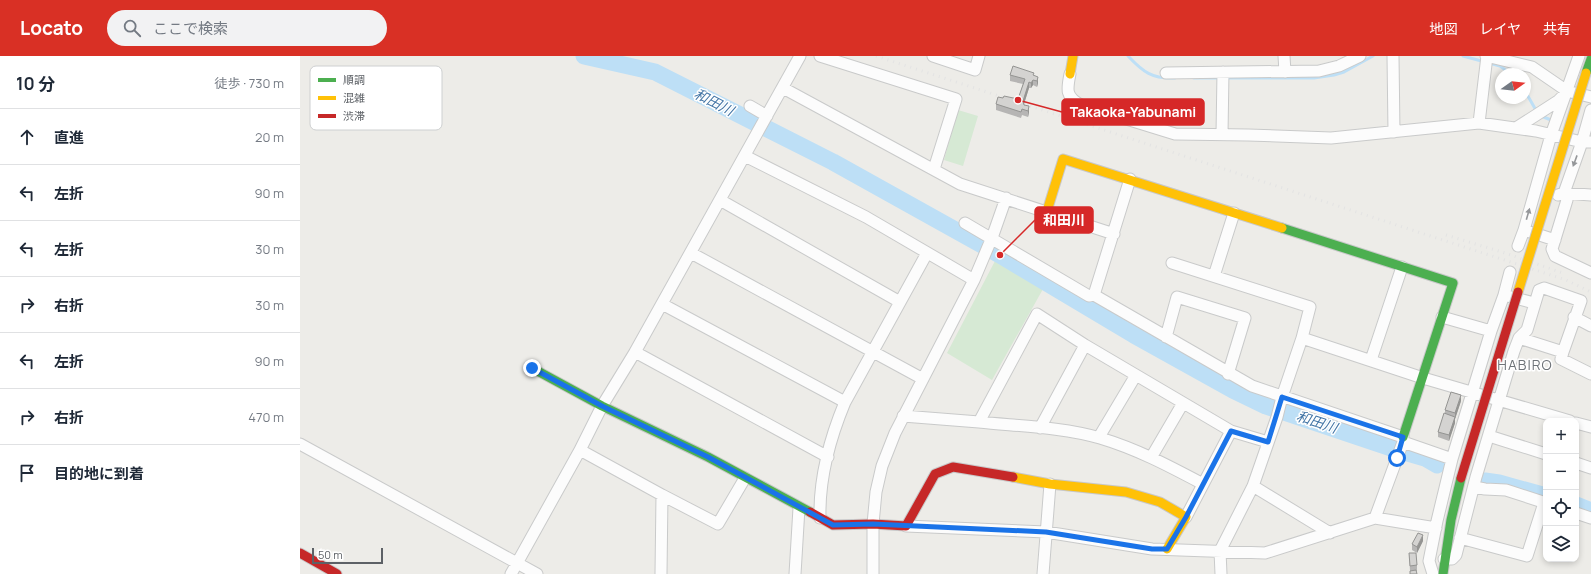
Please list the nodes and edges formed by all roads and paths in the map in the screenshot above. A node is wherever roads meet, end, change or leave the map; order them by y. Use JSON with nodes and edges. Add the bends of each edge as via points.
{"nodes":[{"id":1,"x":800,"y":56,"type":"edge"},
{"id":2,"x":820,"y":56,"type":"edge"},
{"id":3,"x":933,"y":56,"type":"edge"},
{"id":4,"x":980,"y":56,"type":"edge"},
{"id":5,"x":1074,"y":56,"type":"edge"},
{"id":6,"x":1284,"y":56,"type":"edge"},
{"id":7,"x":1360,"y":56,"type":"edge"},
{"id":8,"x":1392,"y":56,"type":"edge"},
{"id":9,"x":1579,"y":56,"type":"edge"},
{"id":10,"x":1487,"y":57,"type":"edge"},
{"id":11,"x":1591,"y":59,"type":"edge"},
{"id":12,"x":1222,"y":72,"type":"junction"},
{"id":13,"x":1285,"y":72,"type":"junction"},
{"id":14,"x":1166,"y":73,"type":"dead end"},
{"id":15,"x":1070,"y":74,"type":"joint"},
{"id":16,"x":783,"y":88,"type":"junction"},
{"id":17,"x":1568,"y":91,"type":"junction"},
{"id":18,"x":1591,"y":97,"type":"edge"},
{"id":19,"x":750,"y":106,"type":"dead end"},
{"id":20,"x":1591,"y":110,"type":"edge"},
{"id":21,"x":767,"y":117,"type":"junction"},
{"id":22,"x":1479,"y":123,"type":"junction"},
{"id":23,"x":1516,"y":128,"type":"junction"},
{"id":24,"x":1394,"y":132,"type":"junction"},
{"id":25,"x":1222,"y":134,"type":"junction"},
{"id":26,"x":1552,"y":135,"type":"junction"},
{"id":27,"x":1586,"y":142,"type":"edge"},
{"id":28,"x":745,"y":156,"type":"junction"},
{"id":29,"x":934,"y":169,"type":"junction"},
{"id":30,"x":1130,"y":179,"type":"junction"},
{"id":31,"x":1564,"y":193,"type":"junction"},
{"id":32,"x":1533,"y":194,"type":"junction"},
{"id":33,"x":1547,"y":196,"type":"junction"},
{"id":34,"x":1591,"y":196,"type":"edge"},
{"id":35,"x":1006,"y":198,"type":"junction"},
{"id":36,"x":720,"y":200,"type":"junction"},
{"id":37,"x":1047,"y":211,"type":"junction"},
{"id":38,"x":1234,"y":213,"type":"junction"},
{"id":39,"x":1541,"y":214,"type":"dead end"},
{"id":40,"x":965,"y":223,"type":"dead end"},
{"id":41,"x":1524,"y":230,"type":"junction"},
{"id":42,"x":1114,"y":234,"type":"junction"},
{"id":43,"x":991,"y":239,"type":"junction"},
{"id":44,"x":1555,"y":240,"type":"junction"},
{"id":45,"x":1518,"y":246,"type":"dead end"},
{"id":46,"x":691,"y":252,"type":"junction"},
{"id":47,"x":927,"y":253,"type":"junction"},
{"id":48,"x":1172,"y":263,"type":"dead end"},
{"id":49,"x":1402,"y":267,"type":"junction"},
{"id":50,"x":1510,"y":272,"type":"dead end"},
{"id":51,"x":1591,"y":273,"type":"edge"},
{"id":52,"x":1214,"y":276,"type":"junction"},
{"id":53,"x":974,"y":280,"type":"junction"},
{"id":54,"x":1094,"y":295,"type":"junction"},
{"id":55,"x":1504,"y":295,"type":"junction"},
{"id":56,"x":900,"y":302,"type":"junction"},
{"id":57,"x":1534,"y":303,"type":"junction"},
{"id":58,"x":662,"y":304,"type":"junction"},
{"id":59,"x":1442,"y":317,"type":"junction"},
{"id":60,"x":1574,"y":318,"type":"junction"},
{"id":61,"x":1591,"y":326,"type":"edge"},
{"id":62,"x":1491,"y":332,"type":"junction"},
{"id":63,"x":1166,"y":337,"type":"junction"},
{"id":64,"x":1302,"y":338,"type":"junction"},
{"id":65,"x":1519,"y":338,"type":"junction"},
{"id":66,"x":1085,"y":345,"type":"junction"},
{"id":67,"x":635,"y":352,"type":"junction"},
{"id":68,"x":873,"y":352,"type":"junction"},
{"id":69,"x":1562,"y":352,"type":"junction"},
{"id":70,"x":1371,"y":360,"type":"junction"},
{"id":71,"x":532,"y":368,"type":"dead end"},
{"id":72,"x":1496,"y":369,"type":"dead end"},
{"id":73,"x":1228,"y":374,"type":"junction"},
{"id":74,"x":1591,"y":374,"type":"edge"},
{"id":75,"x":1136,"y":375,"type":"junction"},
{"id":76,"x":923,"y":378,"type":"junction"},
{"id":77,"x":1423,"y":378,"type":"junction"},
{"id":78,"x":1474,"y":392,"type":"junction"},
{"id":79,"x":1488,"y":397,"type":"junction"},
{"id":80,"x":1499,"y":400,"type":"junction"},
{"id":81,"x":1282,"y":401,"type":"junction"},
{"id":82,"x":845,"y":402,"type":"junction"},
{"id":83,"x":1183,"y":403,"type":"junction"},
{"id":84,"x":602,"y":406,"type":"junction"},
{"id":85,"x":904,"y":416,"type":"junction"},
{"id":86,"x":1560,"y":418,"type":"edge"},
{"id":87,"x":979,"y":422,"type":"junction"},
{"id":88,"x":1579,"y":424,"type":"edge"},
{"id":89,"x":1591,"y":427,"type":"edge"},
{"id":90,"x":1040,"y":428,"type":"junction"},
{"id":91,"x":1231,"y":431,"type":"junction"},
{"id":92,"x":1489,"y":436,"type":"junction"},
{"id":93,"x":1099,"y":437,"type":"junction"},
{"id":94,"x":1403,"y":441,"type":"junction"},
{"id":95,"x":1268,"y":442,"type":"junction"},
{"id":96,"x":300,"y":444,"type":"edge"},
{"id":97,"x":580,"y":450,"type":"junction"},
{"id":98,"x":1543,"y":453,"type":"edge"},
{"id":99,"x":1152,"y":456,"type":"junction"},
{"id":100,"x":828,"y":457,"type":"junction"},
{"id":101,"x":1452,"y":459,"type":"junction"},
{"id":102,"x":1579,"y":464,"type":"edge"},
{"id":103,"x":1591,"y":468,"type":"edge"},
{"id":104,"x":745,"y":478,"type":"junction"},
{"id":105,"x":1050,"y":484,"type":"junction"},
{"id":106,"x":1203,"y":484,"type":"junction"},
{"id":107,"x":1253,"y":486,"type":"junction"},
{"id":108,"x":1474,"y":487,"type":"junction"},
{"id":109,"x":662,"y":495,"type":"junction"},
{"id":110,"x":1543,"y":502,"type":"edge"},
{"id":111,"x":799,"y":508,"type":"junction"},
{"id":112,"x":1543,"y":509,"type":"edge"},
{"id":113,"x":1579,"y":514,"type":"edge"},
{"id":114,"x":1186,"y":517,"type":"junction"},
{"id":115,"x":820,"y":518,"type":"junction"},
{"id":116,"x":1375,"y":518,"type":"junction"},
{"id":117,"x":1591,"y":518,"type":"edge"},
{"id":118,"x":873,"y":524,"type":"junction"},
{"id":119,"x":906,"y":526,"type":"junction"},
{"id":120,"x":1436,"y":528,"type":"junction"},
{"id":121,"x":1046,"y":532,"type":"junction"},
{"id":122,"x":1330,"y":533,"type":"junction"},
{"id":123,"x":1460,"y":538,"type":"junction"},
{"id":124,"x":1167,"y":549,"type":"junction"},
{"id":125,"x":1220,"y":551,"type":"junction"},
{"id":126,"x":300,"y":553,"type":"edge"},
{"id":127,"x":1444,"y":559,"type":"junction"},
{"id":128,"x":517,"y":563,"type":"junction"},
{"id":129,"x":337,"y":574,"type":"edge"},
{"id":130,"x":511,"y":574,"type":"edge"},
{"id":131,"x":537,"y":574,"type":"edge"},
{"id":132,"x":661,"y":574,"type":"edge"},
{"id":133,"x":795,"y":574,"type":"edge"},
{"id":134,"x":873,"y":574,"type":"edge"},
{"id":135,"x":1042,"y":574,"type":"edge"},
{"id":136,"x":1221,"y":574,"type":"edge"},
{"id":137,"x":1433,"y":574,"type":"edge"},
{"id":138,"x":1443,"y":574,"type":"edge"}],
"edges":[{"from":1,"to":16,"type":"street"},
{"from":2,"to":29,"type":"street","via":[[956,99]]},
{"from":3,"to":4,"type":"street","via":[[975,70]]},
{"from":5,"to":15,"type":"street"},
{"from":6,"to":13,"type":"street"},
{"from":7,"to":13,"type":"street","via":[[1339,66],[1319,71]]},
{"from":8,"to":24,"type":"street"},
{"from":9,"to":17,"type":"street"},
{"from":10,"to":17,"type":"street","via":[[1532,67]]},
{"from":10,"to":22,"type":"street"},
{"from":11,"to":127,"type":"street","bridge":true,"via":[[1461,478],[1450,520]]},
{"from":12,"to":13,"type":"street"},
{"from":12,"to":14,"type":"street"},
{"from":12,"to":25,"type":"street"},
{"from":15,"to":25,"type":"street","via":[[1069,95],[1073,101],[1081,105],[1175,134]]},
{"from":16,"to":21,"type":"street"},
{"from":16,"to":29,"type":"street"},
{"from":17,"to":18,"type":"street"},
{"from":17,"to":23,"type":"street","via":[[1558,101]]},
{"from":17,"to":26,"type":"street"},
{"from":19,"to":21,"type":"street"},
{"from":20,"to":27,"type":"street"},
{"from":21,"to":28,"type":"street"},
{"from":22,"to":23,"type":"street"},
{"from":22,"to":24,"type":"street"},
{"from":23,"to":26,"type":"street"},
{"from":24,"to":25,"type":"street","via":[[1330,138]]},
{"from":26,"to":27,"type":"street"},
{"from":26,"to":32,"type":"street"},
{"from":27,"to":31,"type":"street","one_way":true},
{"from":28,"to":36,"type":"street"},
{"from":28,"to":47,"type":"street","via":[[866,217]]},
{"from":29,"to":35,"type":"street","via":[[960,184]]},
{"from":30,"to":37,"type":"street","via":[[1063,159]]},
{"from":30,"to":38,"type":"street"},
{"from":30,"to":42,"type":"street"},
{"from":31,"to":33,"type":"street"},
{"from":31,"to":34,"type":"street"},
{"from":31,"to":44,"type":"street","via":[[1567,200]]},
{"from":32,"to":33,"type":"street"},
{"from":41,"to":32,"type":"street","one_way":true},
{"from":33,"to":39,"type":"street"},
{"from":35,"to":37,"type":"street"},
{"from":35,"to":43,"type":"street"},
{"from":36,"to":46,"type":"street"},
{"from":36,"to":56,"type":"street"},
{"from":37,"to":42,"type":"street"},
{"from":38,"to":49,"type":"street"},
{"from":38,"to":52,"type":"street"},
{"from":40,"to":43,"type":"street"},
{"from":41,"to":44,"type":"street"},
{"from":41,"to":45,"type":"street"},
{"from":42,"to":54,"type":"street"},
{"from":43,"to":53,"type":"street"},
{"from":43,"to":54,"type":"street","via":[[1089,296]]},
{"from":44,"to":51,"type":"street","via":[[1552,249],[1555,256]]},
{"from":46,"to":58,"type":"street"},
{"from":46,"to":68,"type":"street"},
{"from":47,"to":53,"type":"street"},
{"from":47,"to":56,"type":"street"},
{"from":48,"to":52,"type":"street"},
{"from":49,"to":59,"type":"street","via":[[1453,283]]},
{"from":49,"to":70,"type":"street"},
{"from":50,"to":55,"type":"street"},
{"from":52,"to":64,"type":"street","via":[[1310,308]]},
{"from":53,"to":76,"type":"street"},
{"from":54,"to":63,"type":"street"},
{"from":55,"to":57,"type":"street"},
{"from":55,"to":62,"type":"street"},
{"from":56,"to":68,"type":"street"},
{"from":57,"to":60,"type":"street","via":[[1539,290],[1544,288],[1581,301]]},
{"from":57,"to":65,"type":"street","via":[[1527,330]]},
{"from":58,"to":67,"type":"street"},
{"from":58,"to":82,"type":"street"},
{"from":59,"to":62,"type":"street"},
{"from":59,"to":77,"type":"street"},
{"from":60,"to":61,"type":"street"},
{"from":60,"to":69,"type":"street"},
{"from":62,"to":78,"type":"street"},
{"from":63,"to":73,"type":"street"},
{"from":63,"to":73,"type":"street","via":[[1177,297],[1245,318]]},
{"from":64,"to":70,"type":"street"},
{"from":64,"to":81,"type":"street"},
{"from":65,"to":69,"type":"street"},
{"from":65,"to":80,"type":"street"},
{"from":66,"to":75,"type":"street"},
{"from":66,"to":87,"type":"street","via":[[1037,314]]},
{"from":66,"to":90,"type":"street"},
{"from":67,"to":84,"type":"street"},
{"from":67,"to":100,"type":"street"},
{"from":68,"to":76,"type":"street"},
{"from":68,"to":82,"type":"street"},
{"from":69,"to":74,"type":"street","via":[[1561,359]]},
{"from":70,"to":77,"type":"street"},
{"from":71,"to":84,"type":"street"},
{"from":72,"to":79,"type":"street"},
{"from":73,"to":81,"type":"street"},
{"from":75,"to":83,"type":"street"},
{"from":75,"to":93,"type":"street"},
{"from":76,"to":85,"type":"street"},
{"from":77,"to":78,"type":"street"},
{"from":77,"to":94,"type":"street"},
{"from":78,"to":79,"type":"street"},
{"from":78,"to":101,"type":"street"},
{"from":79,"to":80,"type":"street"},
{"from":80,"to":86,"type":"street"},
{"from":80,"to":92,"type":"street"},
{"from":81,"to":94,"type":"street"},
{"from":81,"to":95,"type":"street"},
{"from":82,"to":100,"type":"street","via":[[832,436]]},
{"from":83,"to":91,"type":"street"},
{"from":83,"to":99,"type":"street"},
{"from":84,"to":97,"type":"street"},
{"from":84,"to":104,"type":"street","via":[[708,457]]},
{"from":85,"to":87,"type":"street"},
{"from":85,"to":118,"type":"street","via":[[882,466]]},
{"from":87,"to":90,"type":"street"},
{"from":88,"to":89,"type":"street"},
{"from":90,"to":93,"type":"street"},
{"from":91,"to":95,"type":"street"},
{"from":91,"to":106,"type":"street"},
{"from":92,"to":98,"type":"street"},
{"from":92,"to":108,"type":"street"},
{"from":93,"to":99,"type":"street"},
{"from":94,"to":101,"type":"street"},
{"from":94,"to":116,"type":"street"},
{"from":95,"to":107,"type":"street"},
{"from":96,"to":128,"type":"street"},
{"from":97,"to":109,"type":"street"},
{"from":97,"to":128,"type":"street"},
{"from":99,"to":106,"type":"street"},
{"from":100,"to":115,"type":"street","via":[[822,484]]},
{"from":101,"to":120,"type":"street"},
{"from":102,"to":103,"type":"street"},
{"from":104,"to":109,"type":"street","via":[[718,524]]},
{"from":104,"to":111,"type":"street"},
{"from":105,"to":114,"type":"street","via":[[1126,492],[1160,502]]},
{"from":105,"to":119,"type":"street","via":[[953,467],[935,474]]},
{"from":105,"to":121,"type":"street"},
{"from":106,"to":114,"type":"street"},
{"from":107,"to":122,"type":"street"},
{"from":107,"to":125,"type":"street"},
{"from":108,"to":110,"type":"street","via":[[1506,490]]},
{"from":108,"to":123,"type":"street"},
{"from":109,"to":132,"type":"street"},
{"from":111,"to":115,"type":"street"},
{"from":111,"to":133,"type":"street"},
{"from":112,"to":123,"type":"street","via":[[1527,556]]},
{"from":113,"to":117,"type":"street"},
{"from":114,"to":124,"type":"street"},
{"from":115,"to":118,"type":"street","via":[[833,525]]},
{"from":116,"to":120,"type":"street"},
{"from":116,"to":122,"type":"street"},
{"from":118,"to":119,"type":"street"},
{"from":118,"to":134,"type":"street"},
{"from":119,"to":121,"type":"street"},
{"from":120,"to":137,"type":"street","via":[[1430,561]]},
{"from":121,"to":124,"type":"street","via":[[1152,549]]},
{"from":121,"to":135,"type":"street"},
{"from":122,"to":125,"type":"street","via":[[1265,553]]},
{"from":123,"to":127,"type":"street","via":[[1456,555],[1452,559]]},
{"from":124,"to":125,"type":"street"},
{"from":125,"to":136,"type":"street"},
{"from":126,"to":129,"type":"street"},
{"from":127,"to":138,"type":"street"},
{"from":128,"to":130,"type":"street"},
{"from":128,"to":131,"type":"street"}]}
